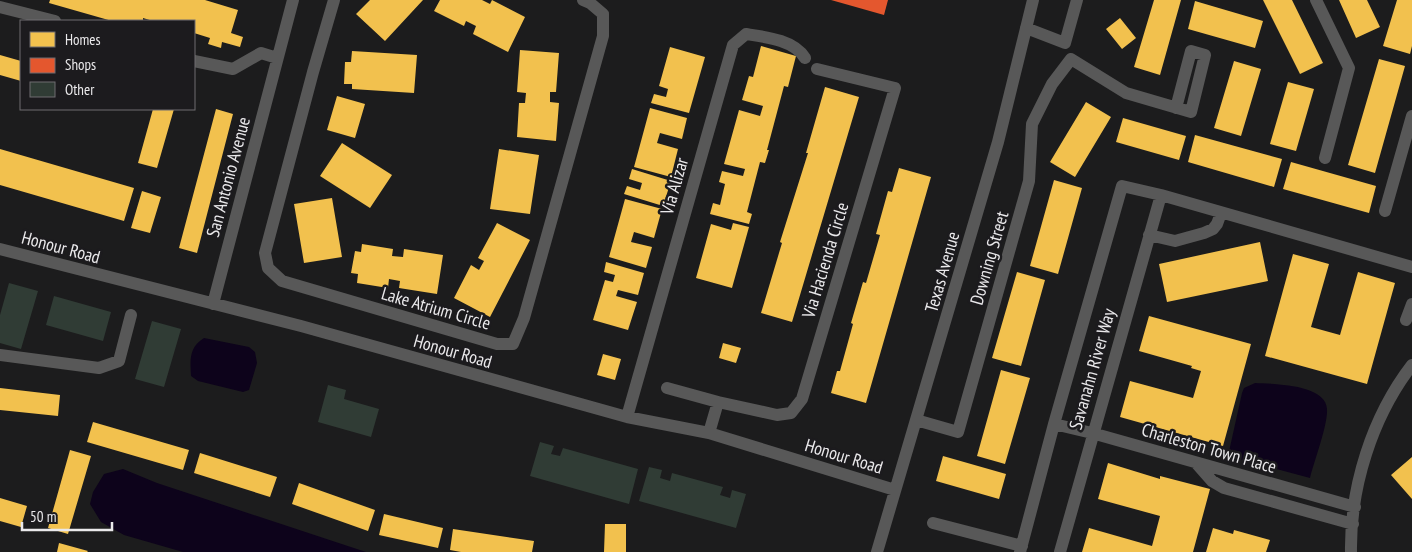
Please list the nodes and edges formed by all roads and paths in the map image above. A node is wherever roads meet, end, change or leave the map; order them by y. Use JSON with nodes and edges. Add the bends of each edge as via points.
{"nodes":[{"id":1,"x":293,"y":0,"type":"edge"},
{"id":2,"x":334,"y":0,"type":"edge"},
{"id":3,"x":583,"y":0,"type":"edge"},
{"id":4,"x":1034,"y":0,"type":"edge"},
{"id":5,"x":1077,"y":0,"type":"edge"},
{"id":6,"x":1316,"y":0,"type":"edge"},
{"id":7,"x":0,"y":7,"type":"edge"},
{"id":8,"x":51,"y":20,"type":"edge"},
{"id":9,"x":1026,"y":28,"type":"junction"},
{"id":10,"x":277,"y":58,"type":"junction"},
{"id":11,"x":805,"y":58,"type":"dead end"},
{"id":12,"x":195,"y":61,"type":"edge"},
{"id":13,"x":816,"y":68,"type":"dead end"},
{"id":14,"x":1176,"y":108,"type":"dead end"},
{"id":15,"x":1412,"y":116,"type":"edge"},
{"id":16,"x":1325,"y":158,"type":"dead end"},
{"id":17,"x":1160,"y":195,"type":"junction"},
{"id":18,"x":1385,"y":211,"type":"dead end"},
{"id":19,"x":1221,"y":212,"type":"junction"},
{"id":20,"x":1149,"y":235,"type":"junction"},
{"id":21,"x":0,"y":249,"type":"edge"},
{"id":22,"x":1412,"y":267,"type":"edge"},
{"id":23,"x":213,"y":304,"type":"junction"},
{"id":24,"x":1412,"y":304,"type":"edge"},
{"id":25,"x":132,"y":316,"type":"dead end"},
{"id":26,"x":1406,"y":320,"type":"dead end"},
{"id":27,"x":0,"y":355,"type":"edge"},
{"id":28,"x":1412,"y":365,"type":"edge"},
{"id":29,"x":667,"y":388,"type":"dead end"},
{"id":30,"x":718,"y":402,"type":"junction"},
{"id":31,"x":627,"y":417,"type":"junction"},
{"id":32,"x":916,"y":420,"type":"junction"},
{"id":33,"x":1054,"y":424,"type":"junction"},
{"id":34,"x":709,"y":433,"type":"junction"},
{"id":35,"x":1092,"y":433,"type":"junction"},
{"id":36,"x":1197,"y":464,"type":"junction"},
{"id":37,"x":895,"y":490,"type":"junction"},
{"id":38,"x":1355,"y":507,"type":"junction"},
{"id":39,"x":933,"y":523,"type":"dead end"},
{"id":40,"x":1353,"y":524,"type":"junction"},
{"id":41,"x":1021,"y":549,"type":"edge"},
{"id":42,"x":877,"y":552,"type":"edge"},
{"id":43,"x":1060,"y":552,"type":"edge"},
{"id":44,"x":1351,"y":552,"type":"edge"}],
"edges":[{"from":1,"to":10,"type":"street","name":"San Antonio Avenue"},
{"from":2,"to":3,"type":"street","name":"Lake Atrium Circle","via":[[265,253],[268,268],[282,281],[497,344],[513,344],[524,318],[603,36],[603,14]]},
{"from":4,"to":9,"type":"street","name":"Texas Avenue"},
{"from":5,"to":9,"type":"street","via":[[1065,43]]},
{"from":6,"to":16,"type":"street","via":[[1349,68]]},
{"from":7,"to":8,"type":"street"},
{"from":9,"to":32,"type":"street","name":"Texas Avenue","via":[[998,142]]},
{"from":10,"to":12,"type":"street","via":[[261,53],[234,69]]},
{"from":10,"to":23,"type":"street","name":"San Antonio Avenue"},
{"from":11,"to":31,"type":"street","name":"Via Alizar","via":[[800,50],[763,36],[746,34],[733,45]]},
{"from":13,"to":30,"type":"street","name":"Via Hacienda Circle","via":[[895,88],[802,399],[791,413],[777,415]]},
{"from":14,"to":32,"type":"street","name":"Downing Street","via":[[1126,93],[1071,59],[1052,84],[1032,124],[1029,181],[958,432]]},
{"from":15,"to":18,"type":"street"},
{"from":17,"to":19,"type":"street"},
{"from":17,"to":20,"type":"street","name":"Savanahn River Way"},
{"from":17,"to":33,"type":"street","via":[[1122,186]]},
{"from":19,"to":20,"type":"street","via":[[1213,229],[1204,233],[1175,241]]},
{"from":19,"to":22,"type":"street"},
{"from":20,"to":35,"type":"street","name":"Savanahn River Way"},
{"from":21,"to":23,"type":"street","name":"Honour Road"},
{"from":23,"to":31,"type":"street","name":"Honour Road"},
{"from":24,"to":26,"type":"street"},
{"from":25,"to":27,"type":"street","via":[[119,360],[99,368]]},
{"from":28,"to":38,"type":"street","via":[[1375,430],[1359,481]]},
{"from":29,"to":30,"type":"street"},
{"from":30,"to":34,"type":"street"},
{"from":31,"to":34,"type":"street","name":"Honour Road"},
{"from":32,"to":37,"type":"street","name":"Texas Avenue"},
{"from":33,"to":35,"type":"street","name":"Charleston Town Place"},
{"from":33,"to":41,"type":"street"},
{"from":34,"to":37,"type":"street","name":"Honour Road"},
{"from":35,"to":36,"type":"street","name":"Charleston Town Place"},
{"from":35,"to":43,"type":"street","name":"Savanahn River Way"},
{"from":36,"to":38,"type":"street","name":"Charleston Town Place"},
{"from":36,"to":40,"type":"street","via":[[1212,481],[1224,488]]},
{"from":37,"to":42,"type":"street","name":"Texas Avenue"},
{"from":38,"to":40,"type":"street"},
{"from":39,"to":41,"type":"street"},
{"from":40,"to":44,"type":"street"}]}
